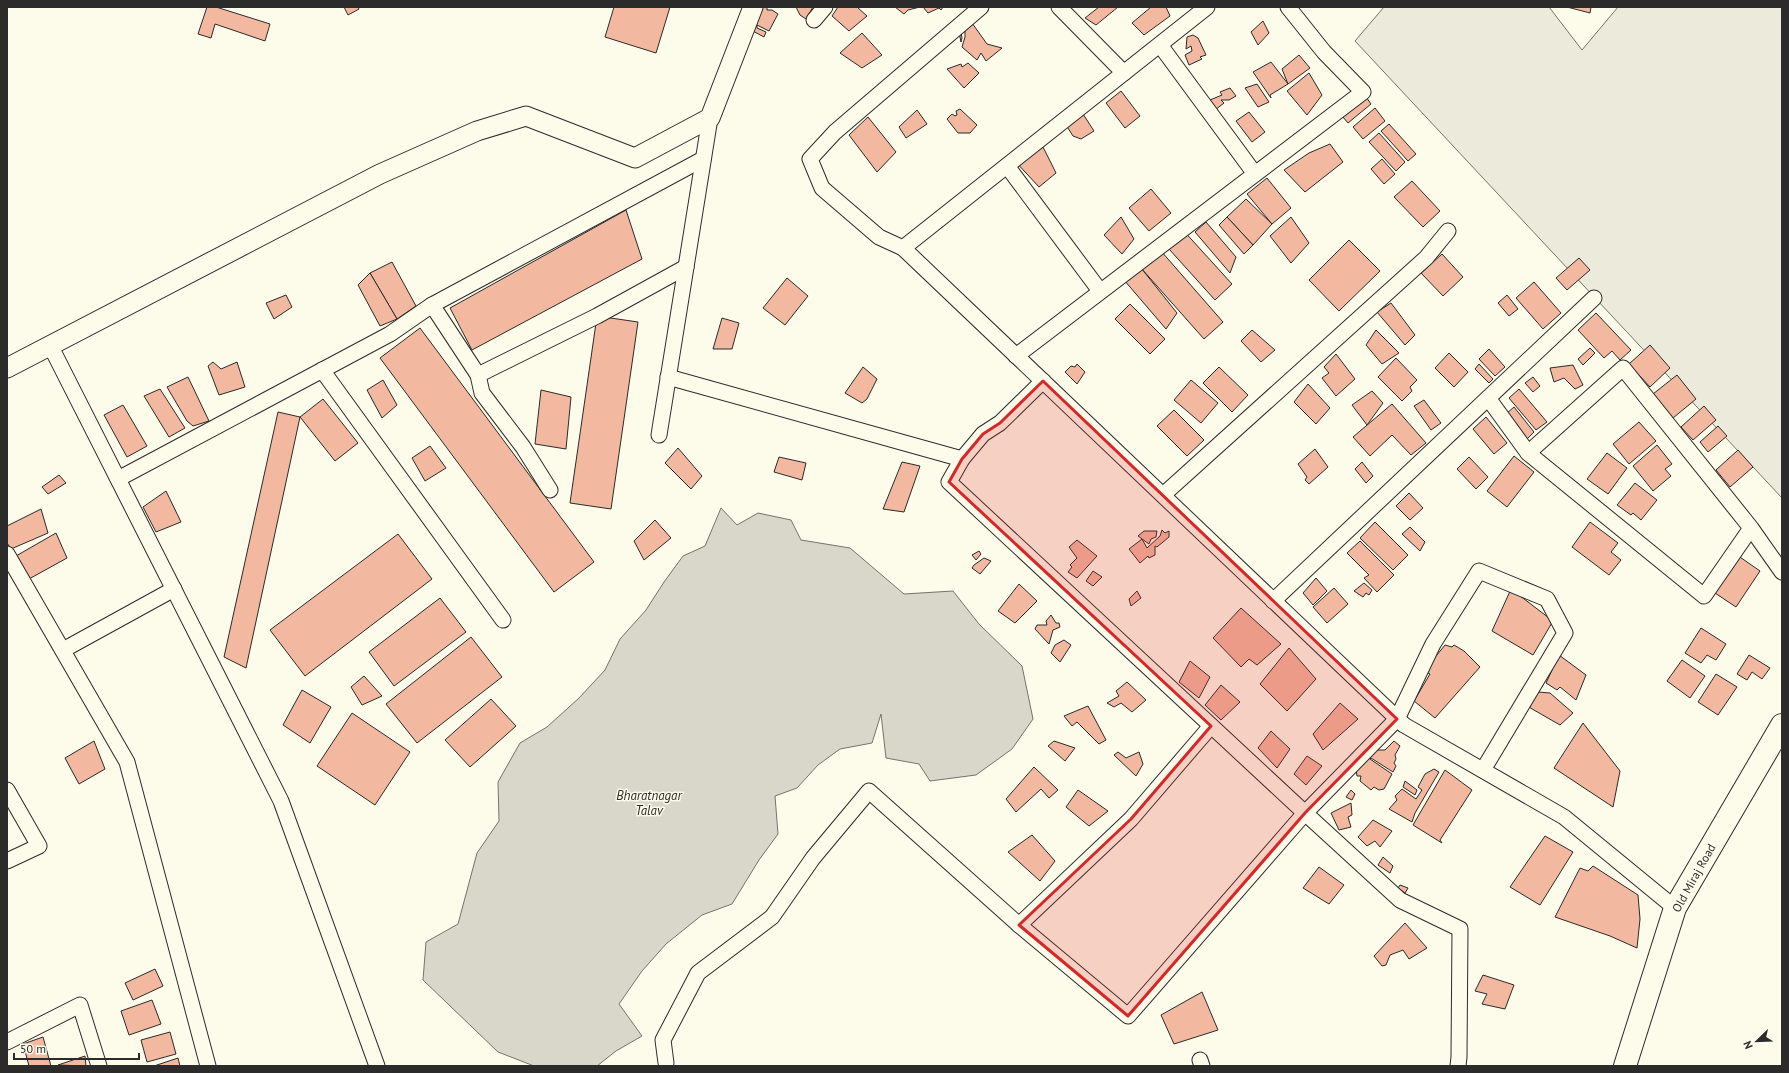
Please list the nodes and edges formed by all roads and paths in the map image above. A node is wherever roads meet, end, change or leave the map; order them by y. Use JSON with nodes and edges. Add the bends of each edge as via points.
{"nodes":[{"id":1,"x":753,"y":7,"type":"edge"},
{"id":2,"x":825,"y":7,"type":"edge"},
{"id":3,"x":981,"y":7,"type":"edge"},
{"id":4,"x":1059,"y":7,"type":"edge"},
{"id":5,"x":1288,"y":7,"type":"edge"},
{"id":6,"x":1198,"y":10,"type":"edge"},
{"id":7,"x":814,"y":20,"type":"dead end"},
{"id":8,"x":1160,"y":45,"type":"junction"},
{"id":9,"x":1124,"y":73,"type":"junction"},
{"id":10,"x":710,"y":118,"type":"junction"},
{"id":11,"x":703,"y":160,"type":"junction"},
{"id":12,"x":1007,"y":166,"type":"junction"},
{"id":13,"x":1254,"y":174,"type":"junction"},
{"id":14,"x":1448,"y":231,"type":"dead end"},
{"id":15,"x":903,"y":248,"type":"junction"},
{"id":16,"x":686,"y":267,"type":"junction"},
{"id":17,"x":1100,"y":291,"type":"junction"},
{"id":18,"x":1594,"y":298,"type":"dead end"},
{"id":19,"x":432,"y":305,"type":"junction"},
{"id":20,"x":50,"y":345,"type":"junction"},
{"id":21,"x":1016,"y":356,"type":"junction"},
{"id":22,"x":7,"y":368,"type":"edge"},
{"id":23,"x":322,"y":370,"type":"junction"},
{"id":24,"x":478,"y":375,"type":"junction"},
{"id":25,"x":668,"y":377,"type":"junction"},
{"id":26,"x":1043,"y":382,"type":"junction"},
{"id":27,"x":1488,"y":398,"type":"junction"},
{"id":28,"x":659,"y":435,"type":"dead end"},
{"id":29,"x":1528,"y":453,"type":"junction"},
{"id":30,"x":962,"y":459,"type":"junction"},
{"id":31,"x":118,"y":479,"type":"junction"},
{"id":32,"x":550,"y":490,"type":"dead end"},
{"id":33,"x":1162,"y":495,"type":"junction"},
{"id":34,"x":1750,"y":528,"type":"junction"},
{"id":35,"x":7,"y":554,"type":"edge"},
{"id":36,"x":1782,"y":572,"type":"edge"},
{"id":37,"x":174,"y":589,"type":"junction"},
{"id":38,"x":1273,"y":600,"type":"junction"},
{"id":39,"x":503,"y":620,"type":"dead end"},
{"id":40,"x":63,"y":650,"type":"junction"},
{"id":41,"x":1397,"y":719,"type":"junction"},
{"id":42,"x":1782,"y":725,"type":"edge"},
{"id":43,"x":1211,"y":726,"type":"junction"},
{"id":44,"x":1483,"y":770,"type":"junction"},
{"id":45,"x":7,"y":790,"type":"edge"},
{"id":46,"x":1305,"y":813,"type":"junction"},
{"id":47,"x":7,"y":860,"type":"edge"},
{"id":48,"x":1675,"y":908,"type":"junction"},
{"id":49,"x":1019,"y":925,"type":"junction"},
{"id":50,"x":7,"y":1042,"type":"edge"},
{"id":51,"x":665,"y":1065,"type":"edge"},
{"id":52,"x":99,"y":1066,"type":"edge"},
{"id":53,"x":208,"y":1066,"type":"edge"},
{"id":54,"x":377,"y":1066,"type":"edge"},
{"id":55,"x":1458,"y":1066,"type":"edge"},
{"id":56,"x":1625,"y":1066,"type":"edge"}],
"edges":[{"from":1,"to":10,"type":"street"},
{"from":2,"to":7,"type":"street"},
{"from":3,"to":15,"type":"street","via":[[835,132],[810,160],[822,188],[879,237]]},
{"from":4,"to":9,"type":"street"},
{"from":5,"to":13,"type":"street","via":[[1324,52],[1363,92]]},
{"from":6,"to":8,"type":"street"},
{"from":8,"to":9,"type":"street"},
{"from":8,"to":13,"type":"street"},
{"from":9,"to":12,"type":"street"},
{"from":10,"to":11,"type":"street"},
{"from":10,"to":20,"type":"street","via":[[635,158],[526,116],[477,131],[380,174]]},
{"from":11,"to":16,"type":"street"},
{"from":11,"to":19,"type":"street"},
{"from":12,"to":15,"type":"street"},
{"from":12,"to":17,"type":"street"},
{"from":13,"to":17,"type":"street"},
{"from":14,"to":33,"type":"street","via":[[1426,258]]},
{"from":15,"to":21,"type":"street"},
{"from":16,"to":24,"type":"street","via":[[597,316]]},
{"from":16,"to":25,"type":"street"},
{"from":17,"to":21,"type":"street"},
{"from":18,"to":27,"type":"street"},
{"from":19,"to":23,"type":"street","via":[[390,334]]},
{"from":19,"to":24,"type":"street"},
{"from":20,"to":22,"type":"street"},
{"from":20,"to":31,"type":"street"},
{"from":21,"to":26,"type":"street"},
{"from":23,"to":31,"type":"street"},
{"from":23,"to":39,"type":"street"},
{"from":24,"to":32,"type":"street","via":[[482,393],[523,447]]},
{"from":25,"to":28,"type":"street"},
{"from":25,"to":30,"type":"street"},
{"from":26,"to":30,"type":"street","via":[[1000,423],[983,434]]},
{"from":26,"to":33,"type":"street"},
{"from":27,"to":29,"type":"street"},
{"from":27,"to":38,"type":"street"},
{"from":29,"to":34,"type":"street","via":[[1704,596]]},
{"from":29,"to":34,"type":"street","via":[[1623,368]]},
{"from":30,"to":43,"type":"street","via":[[949,482]]},
{"from":31,"to":37,"type":"street"},
{"from":33,"to":38,"type":"street"},
{"from":34,"to":36,"type":"street","via":[[1770,552]]},
{"from":35,"to":40,"type":"street"},
{"from":37,"to":40,"type":"street"},
{"from":37,"to":54,"type":"street","via":[[281,801]]},
{"from":38,"to":41,"type":"street"},
{"from":40,"to":53,"type":"street","via":[[127,762]]},
{"from":41,"to":44,"type":"street"},
{"from":41,"to":44,"type":"street","via":[[1433,644],[1479,571],[1547,599],[1565,633]]},
{"from":41,"to":46,"type":"street"},
{"from":42,"to":48,"type":"main road","name":"Old Miraj Road"},
{"from":43,"to":46,"type":"street"},
{"from":43,"to":49,"type":"street","via":[[1131,819]]},
{"from":44,"to":48,"type":"street","via":[[1564,817]]},
{"from":45,"to":47,"type":"street","via":[[39,846]]},
{"from":46,"to":49,"type":"street","via":[[1128,1016]]},
{"from":46,"to":55,"type":"street","via":[[1400,900],[1460,928]]},
{"from":48,"to":56,"type":"main road","name":"Old Miraj Road"},
{"from":49,"to":51,"type":"street","via":[[869,791],[814,858],[772,917],[698,973],[662,1040]]},
{"from":50,"to":52,"type":"street","via":[[80,1005]]}]}
